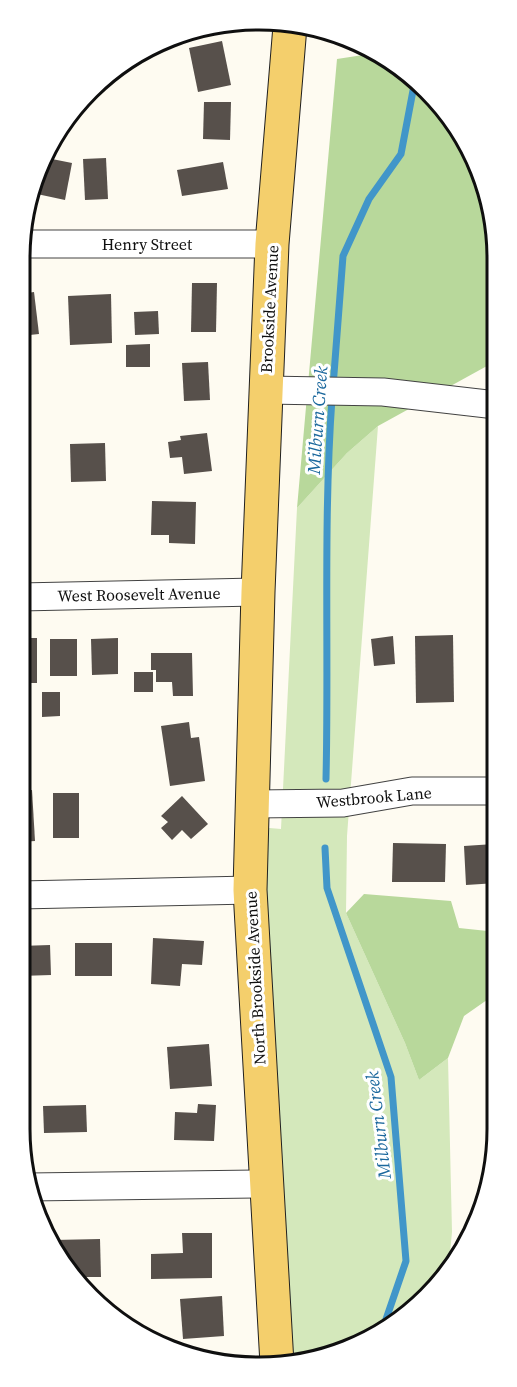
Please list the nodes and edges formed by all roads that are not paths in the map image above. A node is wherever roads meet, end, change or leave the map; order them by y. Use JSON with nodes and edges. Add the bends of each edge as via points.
{"nodes":[{"id":1,"x":289,"y":32,"type":"edge"},
{"id":2,"x":30,"y":244,"type":"edge"},
{"id":3,"x":272,"y":244,"type":"junction"},
{"id":4,"x":266,"y":390,"type":"junction"},
{"id":5,"x":487,"y":404,"type":"edge"},
{"id":6,"x":258,"y":592,"type":"junction"},
{"id":7,"x":30,"y":597,"type":"edge"},
{"id":8,"x":487,"y":791,"type":"edge"},
{"id":9,"x":251,"y":804,"type":"junction"},
{"id":10,"x":250,"y":890,"type":"junction"},
{"id":11,"x":30,"y":895,"type":"edge"},
{"id":12,"x":266,"y":1184,"type":"junction"},
{"id":13,"x":38,"y":1187,"type":"edge"},
{"id":14,"x":277,"y":1357,"type":"edge"}],
"edges":[{"from":1,"to":3,"type":"main road","name":"Brookside Avenue"},
{"from":2,"to":3,"type":"street","name":"Henry Street"},
{"from":3,"to":4,"type":"main road","name":"Brookside Avenue"},
{"from":4,"to":5,"type":"street","via":[[383,392]]},
{"from":4,"to":6,"type":"main road","name":"Brookside Avenue"},
{"from":6,"to":7,"type":"street","name":"West Roosevelt Avenue"},
{"from":6,"to":9,"type":"main road","name":"North Brookside Avenue"},
{"from":8,"to":9,"type":"street","name":"Westbrook Lane","via":[[412,791],[343,803]]},
{"from":9,"to":10,"type":"main road","name":"North Brookside Avenue"},
{"from":10,"to":11,"type":"street"},
{"from":10,"to":12,"type":"main road","name":"North Brookside Avenue"},
{"from":12,"to":13,"type":"street"},
{"from":12,"to":14,"type":"main road","name":"North Brookside Avenue"}]}
